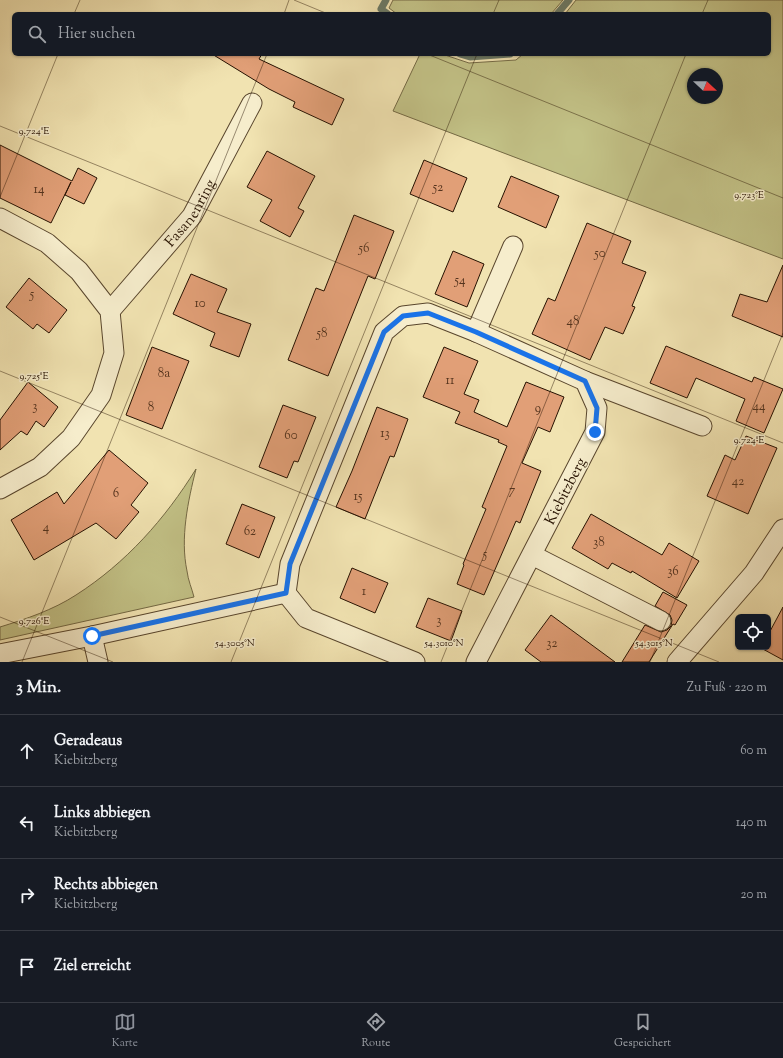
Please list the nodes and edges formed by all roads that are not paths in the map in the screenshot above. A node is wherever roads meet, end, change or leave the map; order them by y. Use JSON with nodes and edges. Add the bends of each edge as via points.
{"nodes":[{"id":1,"x":252,"y":103,"type":"dead end"},
{"id":2,"x":0,"y":218,"type":"edge"},
{"id":3,"x":513,"y":246,"type":"dead end"},
{"id":4,"x":110,"y":311,"type":"junction"},
{"id":5,"x":476,"y":332,"type":"junction"},
{"id":6,"x":585,"y":381,"type":"junction"},
{"id":7,"x":702,"y":426,"type":"dead end"},
{"id":8,"x":0,"y":489,"type":"edge"},
{"id":9,"x":783,"y":529,"type":"edge"},
{"id":10,"x":532,"y":555,"type":"junction"},
{"id":11,"x":286,"y":593,"type":"junction"},
{"id":12,"x":661,"y":621,"type":"dead end"},
{"id":13,"x":92,"y":636,"type":"junction"},
{"id":14,"x":0,"y":654,"type":"edge"},
{"id":15,"x":98,"y":662,"type":"edge"},
{"id":16,"x":415,"y":662,"type":"edge"},
{"id":17,"x":476,"y":662,"type":"edge"},
{"id":18,"x":677,"y":662,"type":"edge"}],
"edges":[{"from":1,"to":4,"type":"street","name":"Fasanenring","via":[[192,216]]},
{"from":2,"to":4,"type":"street","via":[[47,243],[79,271]]},
{"from":3,"to":5,"type":"street"},
{"from":4,"to":8,"type":"street","via":[[114,353],[101,395],[71,438],[40,467]]},
{"from":5,"to":6,"type":"street"},
{"from":5,"to":11,"type":"street","via":[[428,313],[403,316],[384,332],[290,564]]},
{"from":6,"to":7,"type":"street"},
{"from":6,"to":10,"type":"street","name":"Kiebitzberg","via":[[597,408],[595,432]]},
{"from":9,"to":18,"type":"street","via":[[754,573]]},
{"from":10,"to":12,"type":"street"},
{"from":10,"to":17,"type":"street","name":"Kiebitzberg"},
{"from":11,"to":13,"type":"street"},
{"from":11,"to":16,"type":"street","via":[[306,618]]},
{"from":13,"to":14,"type":"street"},
{"from":13,"to":15,"type":"street"}]}
